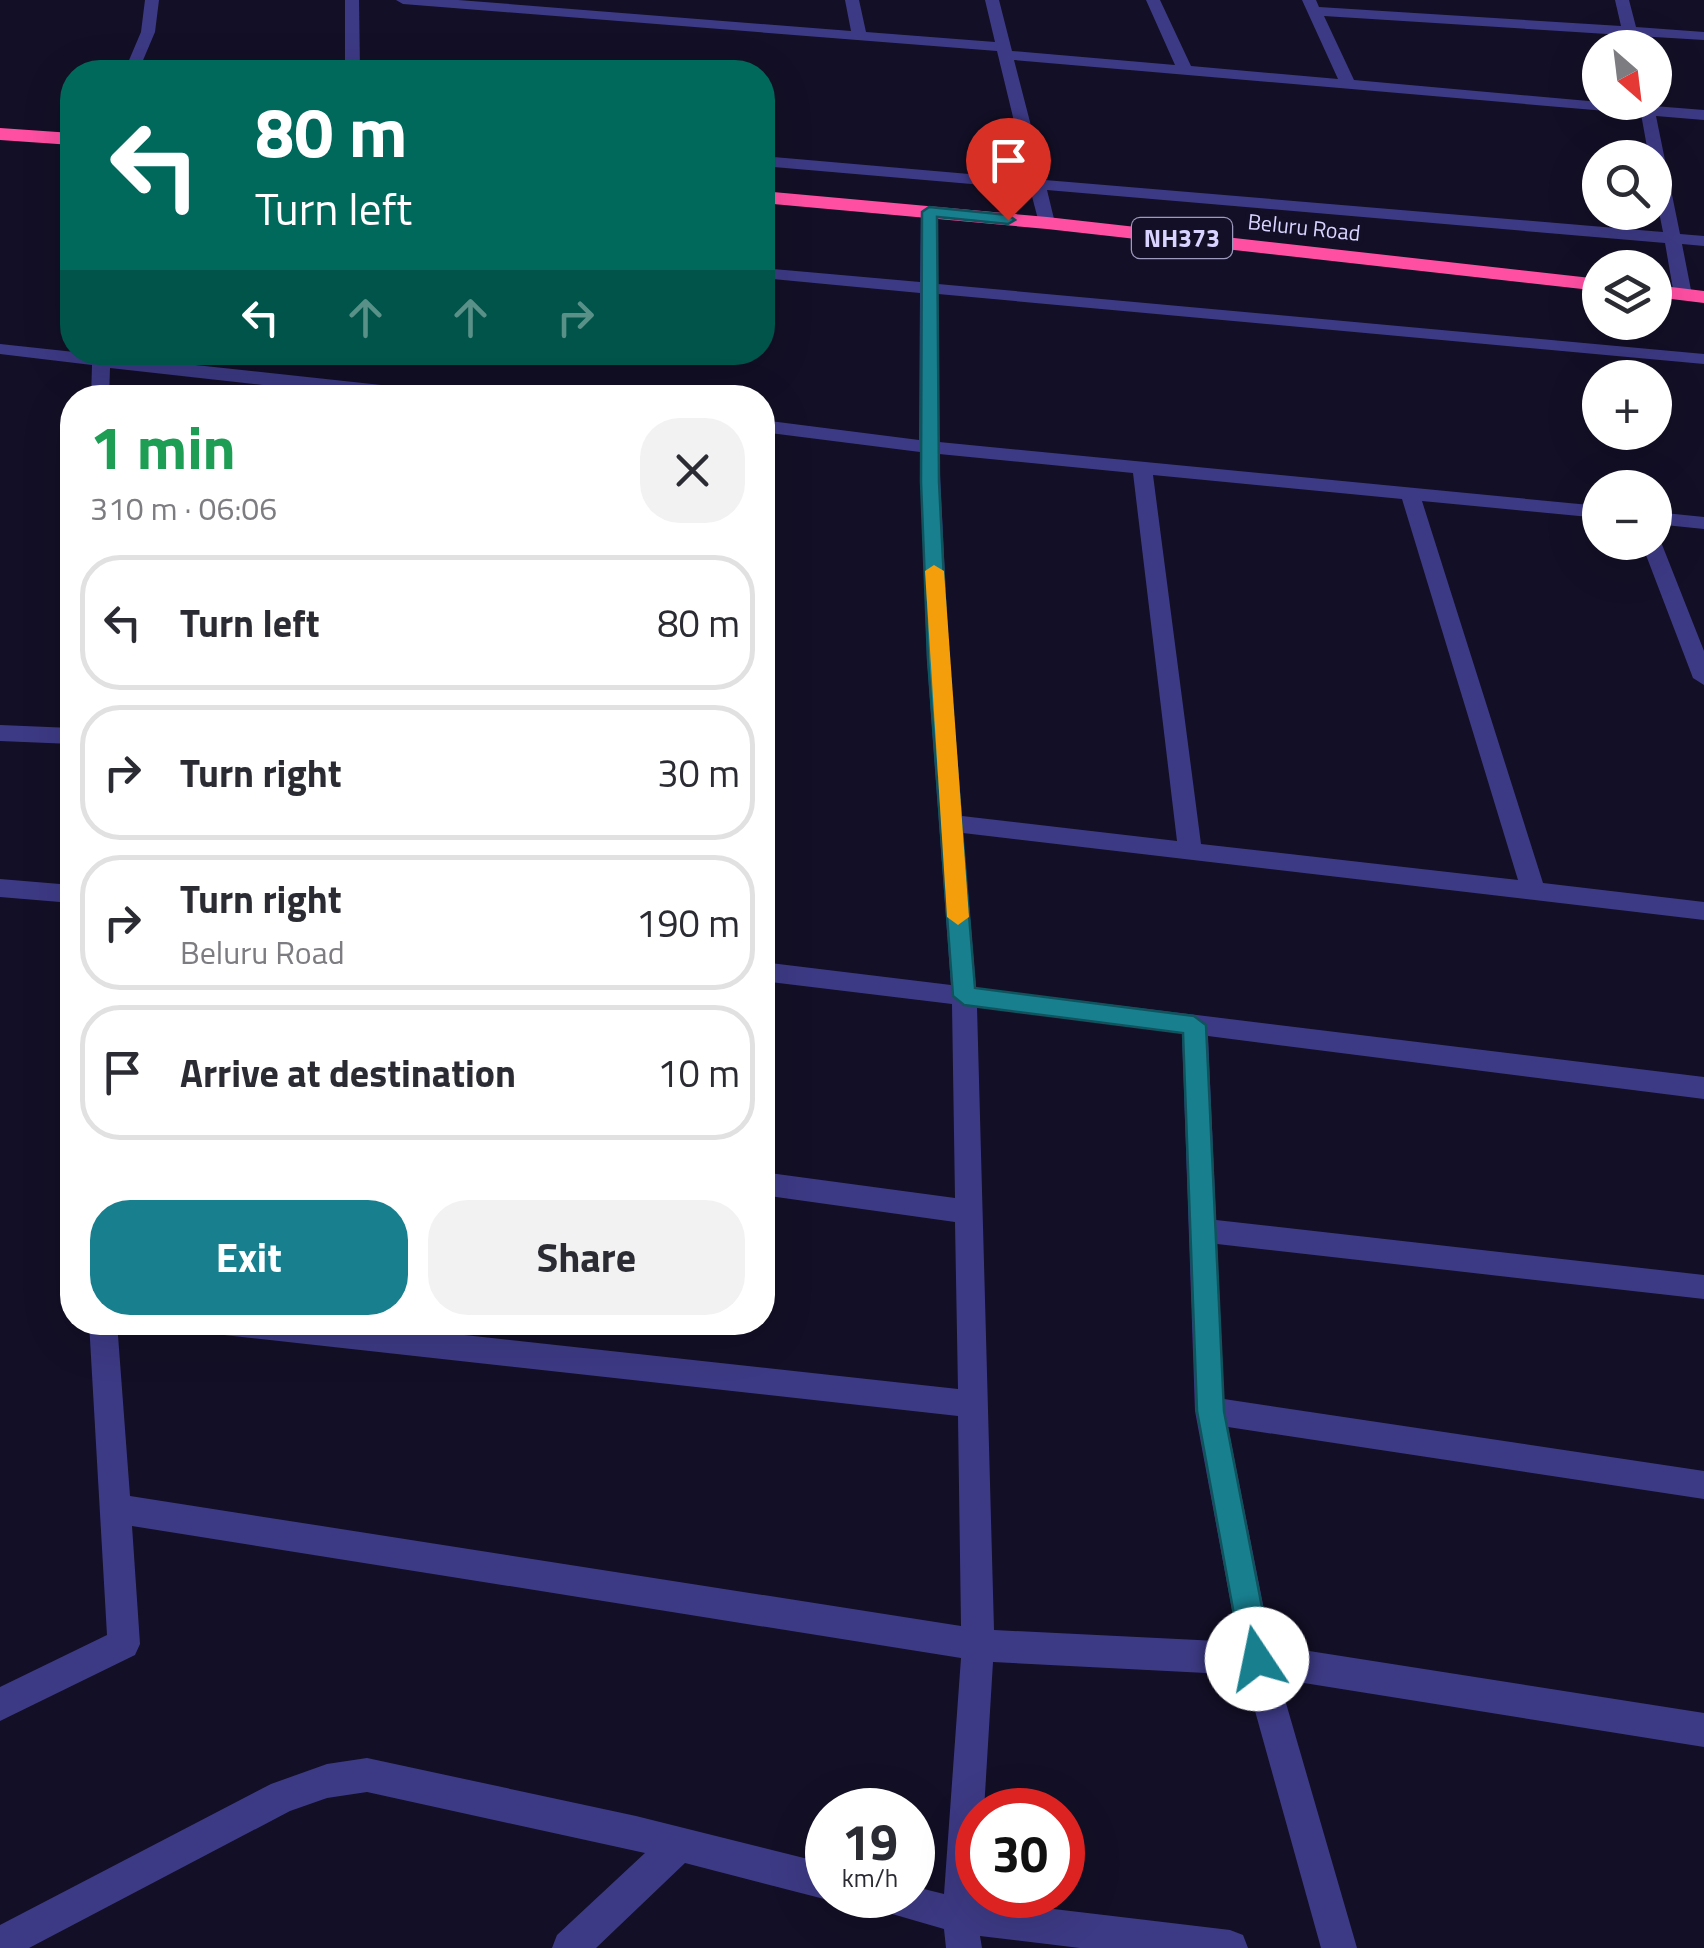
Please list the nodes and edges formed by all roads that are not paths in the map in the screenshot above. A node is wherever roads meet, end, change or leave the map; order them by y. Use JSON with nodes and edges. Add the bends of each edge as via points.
{"nodes":[{"id":1,"x":152,"y":0,"type":"edge"},
{"id":2,"x":352,"y":0,"type":"edge"},
{"id":3,"x":404,"y":0,"type":"edge"},
{"id":4,"x":852,"y":0,"type":"edge"},
{"id":5,"x":992,"y":0,"type":"edge"},
{"id":6,"x":1153,"y":0,"type":"edge"},
{"id":7,"x":1622,"y":0,"type":"edge"},
{"id":8,"x":501,"y":4,"type":"edge"},
{"id":9,"x":1312,"y":5,"type":"edge"},
{"id":10,"x":1630,"y":30,"type":"edge"},
{"id":11,"x":1582,"y":35,"type":"edge"},
{"id":12,"x":860,"y":36,"type":"junction"},
{"id":13,"x":1704,"y":36,"type":"edge"},
{"id":14,"x":1672,"y":38,"type":"edge"},
{"id":15,"x":1007,"y":51,"type":"junction"},
{"id":16,"x":136,"y":60,"type":"edge"},
{"id":17,"x":354,"y":60,"type":"edge"},
{"id":18,"x":1186,"y":70,"type":"junction"},
{"id":19,"x":1348,"y":84,"type":"junction"},
{"id":20,"x":1582,"y":101,"type":"edge"},
{"id":21,"x":1672,"y":110,"type":"edge"},
{"id":22,"x":1704,"y":115,"type":"edge"},
{"id":23,"x":1650,"y":120,"type":"edge"},
{"id":24,"x":0,"y":134,"type":"edge"},
{"id":25,"x":60,"y":138,"type":"edge"},
{"id":26,"x":775,"y":163,"type":"edge"},
{"id":27,"x":1038,"y":186,"type":"junction"},
{"id":28,"x":775,"y":198,"type":"edge"},
{"id":29,"x":929,"y":212,"type":"junction"},
{"id":30,"x":1047,"y":223,"type":"junction"},
{"id":31,"x":1672,"y":238,"type":"junction"},
{"id":32,"x":1704,"y":241,"type":"edge"},
{"id":33,"x":775,"y":273,"type":"edge"},
{"id":34,"x":1582,"y":283,"type":"edge"},
{"id":35,"x":928,"y":287,"type":"junction"},
{"id":36,"x":1694,"y":296,"type":"edge"},
{"id":37,"x":0,"y":349,"type":"edge"},
{"id":38,"x":60,"y":356,"type":"edge"},
{"id":39,"x":1704,"y":359,"type":"edge"},
{"id":40,"x":132,"y":365,"type":"edge"},
{"id":41,"x":258,"y":385,"type":"edge"},
{"id":42,"x":775,"y":428,"type":"edge"},
{"id":43,"x":929,"y":447,"type":"junction"},
{"id":44,"x":1142,"y":466,"type":"junction"},
{"id":45,"x":1410,"y":493,"type":"junction"},
{"id":46,"x":1582,"y":510,"type":"edge"},
{"id":47,"x":1672,"y":520,"type":"edge"},
{"id":48,"x":1704,"y":523,"type":"edge"},
{"id":49,"x":1658,"y":560,"type":"edge"},
{"id":50,"x":1704,"y":678,"type":"edge"},
{"id":51,"x":0,"y":733,"type":"edge"},
{"id":52,"x":60,"y":736,"type":"edge"},
{"id":53,"x":952,"y":823,"type":"junction"},
{"id":54,"x":1190,"y":849,"type":"junction"},
{"id":55,"x":0,"y":888,"type":"edge"},
{"id":56,"x":1534,"y":891,"type":"junction"},
{"id":57,"x":60,"y":893,"type":"edge"},
{"id":58,"x":1704,"y":911,"type":"edge"},
{"id":59,"x":775,"y":972,"type":"edge"},
{"id":60,"x":964,"y":996,"type":"junction"},
{"id":61,"x":1194,"y":1025,"type":"junction"},
{"id":62,"x":1704,"y":1088,"type":"edge"},
{"id":63,"x":775,"y":1185,"type":"edge"},
{"id":64,"x":968,"y":1212,"type":"junction"},
{"id":65,"x":1202,"y":1230,"type":"junction"},
{"id":66,"x":1704,"y":1288,"type":"edge"},
{"id":67,"x":105,"y":1335,"type":"edge"},
{"id":68,"x":343,"y":1335,"type":"edge"},
{"id":69,"x":973,"y":1404,"type":"junction"},
{"id":70,"x":1210,"y":1411,"type":"junction"},
{"id":71,"x":1704,"y":1485,"type":"edge"},
{"id":72,"x":116,"y":1509,"type":"junction"},
{"id":73,"x":978,"y":1645,"type":"junction"},
{"id":74,"x":1257,"y":1659,"type":"junction"},
{"id":75,"x":0,"y":1704,"type":"edge"},
{"id":76,"x":1704,"y":1730,"type":"edge"},
{"id":77,"x":680,"y":1844,"type":"junction"},
{"id":78,"x":805,"y":1876,"type":"edge"},
{"id":79,"x":931,"y":1918,"type":"edge"},
{"id":80,"x":962,"y":1932,"type":"edge"},
{"id":81,"x":0,"y":1944,"type":"edge"},
{"id":82,"x":570,"y":1948,"type":"edge"},
{"id":83,"x":1230,"y":1948,"type":"edge"},
{"id":84,"x":1339,"y":1948,"type":"edge"}],
"edges":[{"from":1,"to":16,"type":"street"},
{"from":2,"to":17,"type":"street"},
{"from":3,"to":8,"type":"street"},
{"from":4,"to":12,"type":"street"},
{"from":5,"to":15,"type":"street"},
{"from":6,"to":18,"type":"street"},
{"from":7,"to":10,"type":"street"},
{"from":8,"to":12,"type":"street"},
{"from":9,"to":11,"type":"street"},
{"from":9,"to":19,"type":"street"},
{"from":12,"to":15,"type":"street"},
{"from":13,"to":14,"type":"street"},
{"from":15,"to":18,"type":"street"},
{"from":15,"to":27,"type":"street"},
{"from":18,"to":19,"type":"street"},
{"from":19,"to":20,"type":"street"},
{"from":21,"to":22,"type":"street"},
{"from":23,"to":31,"type":"street"},
{"from":24,"to":25,"type":"highway"},
{"from":26,"to":27,"type":"street"},
{"from":27,"to":30,"type":"street"},
{"from":27,"to":31,"type":"street"},
{"from":28,"to":29,"type":"highway","name":"Beluru Road","number":"NH373"},
{"from":29,"to":30,"type":"highway","name":"Beluru Road","number":"NH373"},
{"from":29,"to":35,"type":"street"},
{"from":30,"to":34,"type":"highway","name":"Beluru Road","number":"NH373"},
{"from":31,"to":32,"type":"street"},
{"from":31,"to":36,"type":"street"},
{"from":33,"to":35,"type":"street"},
{"from":35,"to":39,"type":"street"},
{"from":35,"to":43,"type":"street"},
{"from":37,"to":38,"type":"street"},
{"from":40,"to":41,"type":"street"},
{"from":42,"to":43,"type":"street"},
{"from":43,"to":44,"type":"street"},
{"from":43,"to":53,"type":"street"},
{"from":44,"to":45,"type":"street"},
{"from":44,"to":54,"type":"street"},
{"from":45,"to":46,"type":"street"},
{"from":45,"to":56,"type":"street"},
{"from":47,"to":48,"type":"street"},
{"from":49,"to":50,"type":"street"},
{"from":51,"to":52,"type":"street"},
{"from":53,"to":54,"type":"street"},
{"from":53,"to":60,"type":"street"},
{"from":54,"to":56,"type":"street"},
{"from":55,"to":57,"type":"street"},
{"from":56,"to":58,"type":"street"},
{"from":59,"to":60,"type":"street"},
{"from":60,"to":61,"type":"street"},
{"from":60,"to":64,"type":"street"},
{"from":61,"to":62,"type":"street"},
{"from":61,"to":65,"type":"street"},
{"from":63,"to":64,"type":"street"},
{"from":64,"to":69,"type":"street"},
{"from":65,"to":66,"type":"street"},
{"from":65,"to":70,"type":"street"},
{"from":67,"to":72,"type":"street"},
{"from":68,"to":69,"type":"street"},
{"from":69,"to":73,"type":"street"},
{"from":70,"to":71,"type":"street"},
{"from":70,"to":74,"type":"street"},
{"from":72,"to":73,"type":"street"},
{"from":72,"to":75,"type":"street","via":[[124,1644]]},
{"from":73,"to":74,"type":"street"},
{"from":73,"to":80,"type":"street"},
{"from":74,"to":76,"type":"street"},
{"from":74,"to":84,"type":"street"},
{"from":77,"to":78,"type":"street"},
{"from":77,"to":81,"type":"street","via":[[367,1776],[347,1778],[283,1796]]},
{"from":77,"to":82,"type":"street"},
{"from":79,"to":80,"type":"street"},
{"from":80,"to":83,"type":"street"}]}
